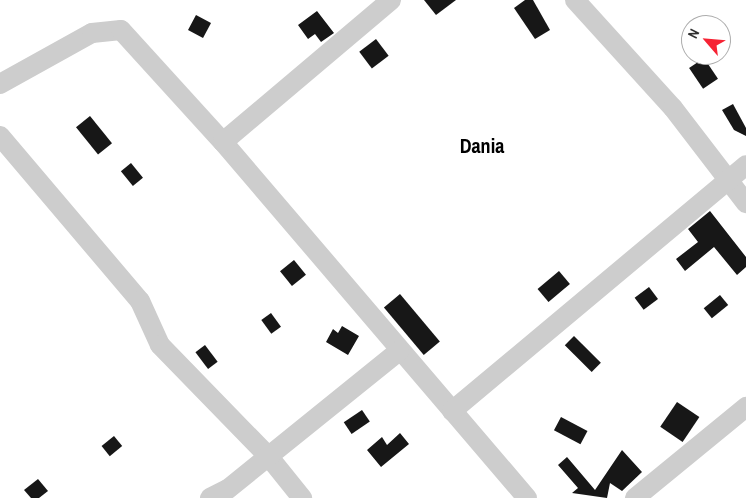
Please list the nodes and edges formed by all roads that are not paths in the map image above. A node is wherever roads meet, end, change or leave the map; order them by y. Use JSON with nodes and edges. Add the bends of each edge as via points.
{"nodes":[{"id":1,"x":391,"y":0,"type":"edge"},
{"id":2,"x":575,"y":0,"type":"edge"},
{"id":3,"x":0,"y":84,"type":"edge"},
{"id":4,"x":0,"y":136,"type":"edge"},
{"id":5,"x":223,"y":142,"type":"junction"},
{"id":6,"x":746,"y":165,"type":"edge"},
{"id":7,"x":728,"y":181,"type":"junction"},
{"id":8,"x":746,"y":203,"type":"edge"},
{"id":9,"x":399,"y":351,"type":"junction"},
{"id":10,"x":746,"y":407,"type":"edge"},
{"id":11,"x":452,"y":411,"type":"junction"},
{"id":12,"x":270,"y":457,"type":"junction"},
{"id":13,"x":210,"y":498,"type":"edge"},
{"id":14,"x":302,"y":498,"type":"edge"},
{"id":15,"x":527,"y":498,"type":"edge"},
{"id":16,"x":635,"y":498,"type":"edge"}],
"edges":[{"from":1,"to":5,"type":"street"},
{"from":2,"to":7,"type":"street","via":[[672,108]]},
{"from":3,"to":5,"type":"street","via":[[92,34],[121,30]]},
{"from":4,"to":12,"type":"street","via":[[140,301],[160,345]]},
{"from":5,"to":9,"type":"street"},
{"from":6,"to":7,"type":"street"},
{"from":7,"to":8,"type":"street"},
{"from":7,"to":11,"type":"street"},
{"from":9,"to":11,"type":"street"},
{"from":9,"to":12,"type":"street"},
{"from":10,"to":16,"type":"street"},
{"from":11,"to":15,"type":"street"},
{"from":12,"to":13,"type":"street","via":[[228,489]]},
{"from":12,"to":14,"type":"street"}]}
